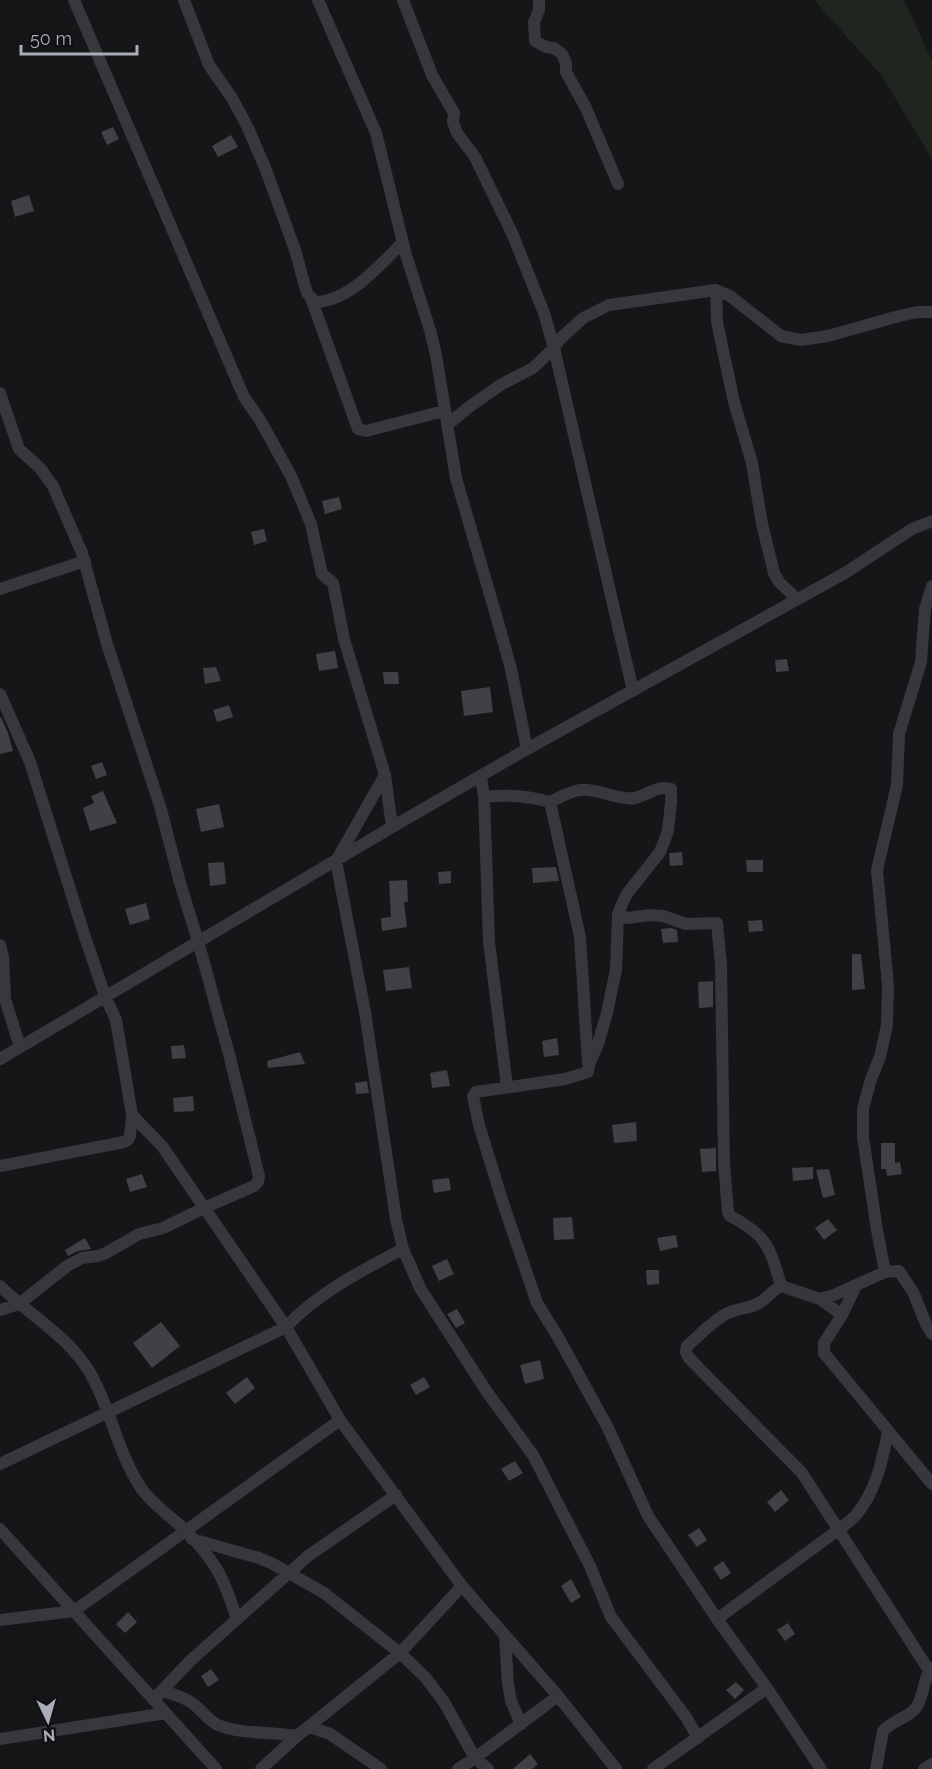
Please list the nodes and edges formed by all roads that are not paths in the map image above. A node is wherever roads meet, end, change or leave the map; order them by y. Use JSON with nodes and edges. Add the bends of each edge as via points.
{"nodes":[{"id":1,"x":74,"y":0,"type":"edge"},
{"id":2,"x":184,"y":0,"type":"edge"},
{"id":3,"x":318,"y":0,"type":"edge"},
{"id":4,"x":403,"y":0,"type":"edge"},
{"id":5,"x":539,"y":0,"type":"edge"},
{"id":6,"x":618,"y":184,"type":"dead end"},
{"id":7,"x":403,"y":242,"type":"junction"},
{"id":8,"x":716,"y":290,"type":"junction"},
{"id":9,"x":311,"y":298,"type":"junction"},
{"id":10,"x":932,"y":312,"type":"edge"},
{"id":11,"x":554,"y":348,"type":"junction"},
{"id":12,"x":0,"y":393,"type":"edge"},
{"id":13,"x":444,"y":411,"type":"junction"},
{"id":14,"x":447,"y":425,"type":"junction"},
{"id":15,"x":932,"y":521,"type":"edge"},
{"id":16,"x":85,"y":561,"type":"junction"},
{"id":17,"x":932,"y":586,"type":"edge"},
{"id":18,"x":0,"y":589,"type":"edge"},
{"id":19,"x":796,"y":599,"type":"junction"},
{"id":20,"x":633,"y":691,"type":"junction"},
{"id":21,"x":0,"y":694,"type":"edge"},
{"id":22,"x":526,"y":749,"type":"junction"},
{"id":23,"x":385,"y":775,"type":"junction"},
{"id":24,"x":481,"y":777,"type":"junction"},
{"id":25,"x":484,"y":797,"type":"junction"},
{"id":26,"x":550,"y":802,"type":"junction"},
{"id":27,"x":392,"y":826,"type":"junction"},
{"id":28,"x":336,"y":861,"type":"junction"},
{"id":29,"x":618,"y":914,"type":"junction"},
{"id":30,"x":198,"y":941,"type":"junction"},
{"id":31,"x":0,"y":945,"type":"edge"},
{"id":32,"x":105,"y":996,"type":"junction"},
{"id":33,"x":20,"y":1047,"type":"junction"},
{"id":34,"x":0,"y":1059,"type":"edge"},
{"id":35,"x":589,"y":1065,"type":"junction"},
{"id":36,"x":507,"y":1087,"type":"junction"},
{"id":37,"x":132,"y":1115,"type":"junction"},
{"id":38,"x":0,"y":1166,"type":"edge"},
{"id":39,"x":204,"y":1208,"type":"junction"},
{"id":40,"x":403,"y":1249,"type":"junction"},
{"id":41,"x":885,"y":1272,"type":"junction"},
{"id":42,"x":0,"y":1286,"type":"edge"},
{"id":43,"x":781,"y":1286,"type":"junction"},
{"id":44,"x":856,"y":1286,"type":"junction"},
{"id":45,"x":820,"y":1299,"type":"junction"},
{"id":46,"x":19,"y":1304,"type":"junction"},
{"id":47,"x":0,"y":1310,"type":"edge"},
{"id":48,"x":842,"y":1314,"type":"junction"},
{"id":49,"x":286,"y":1327,"type":"junction"},
{"id":50,"x":932,"y":1334,"type":"edge"},
{"id":51,"x":108,"y":1411,"type":"junction"},
{"id":52,"x":340,"y":1420,"type":"junction"},
{"id":53,"x":888,"y":1432,"type":"junction"},
{"id":54,"x":0,"y":1464,"type":"edge"},
{"id":55,"x":932,"y":1484,"type":"edge"},
{"id":56,"x":396,"y":1495,"type":"junction"},
{"id":57,"x":0,"y":1529,"type":"edge"},
{"id":58,"x":838,"y":1530,"type":"junction"},
{"id":59,"x":189,"y":1535,"type":"junction"},
{"id":60,"x":291,"y":1573,"type":"junction"},
{"id":61,"x":462,"y":1586,"type":"junction"},
{"id":62,"x":74,"y":1611,"type":"junction"},
{"id":63,"x":237,"y":1619,"type":"junction"},
{"id":64,"x":717,"y":1619,"type":"junction"},
{"id":65,"x":0,"y":1620,"type":"edge"},
{"id":66,"x":505,"y":1636,"type":"junction"},
{"id":67,"x":400,"y":1653,"type":"junction"},
{"id":68,"x":931,"y":1671,"type":"edge"},
{"id":69,"x":767,"y":1688,"type":"junction"},
{"id":70,"x":158,"y":1695,"type":"junction"},
{"id":71,"x":558,"y":1696,"type":"junction"},
{"id":72,"x":166,"y":1713,"type":"junction"},
{"id":73,"x":520,"y":1724,"type":"junction"},
{"id":74,"x":310,"y":1727,"type":"junction"},
{"id":75,"x":297,"y":1736,"type":"junction"},
{"id":76,"x":698,"y":1738,"type":"junction"},
{"id":77,"x":0,"y":1739,"type":"edge"},
{"id":78,"x":475,"y":1758,"type":"junction"},
{"id":79,"x":932,"y":1764,"type":"edge"},
{"id":80,"x":213,"y":1768,"type":"edge"},
{"id":81,"x":261,"y":1769,"type":"edge"},
{"id":82,"x":381,"y":1769,"type":"edge"},
{"id":83,"x":458,"y":1769,"type":"edge"},
{"id":84,"x":488,"y":1769,"type":"edge"},
{"id":85,"x":616,"y":1769,"type":"edge"},
{"id":86,"x":652,"y":1769,"type":"edge"},
{"id":87,"x":821,"y":1769,"type":"edge"},
{"id":88,"x":876,"y":1769,"type":"edge"},
{"id":89,"x":924,"y":1769,"type":"edge"}],
"edges":[{"from":1,"to":23,"type":"street","via":[[243,397],[285,464],[311,524],[322,574],[333,583],[344,639]]},
{"from":2,"to":9,"type":"street","via":[[209,65],[232,98],[267,170]]},
{"from":3,"to":7,"type":"street","via":[[376,133]]},
{"from":4,"to":11,"type":"street","via":[[432,75],[454,113],[457,133],[475,157],[512,233]]},
{"from":5,"to":6,"type":"street","via":[[534,22],[536,41],[562,54],[566,72]]},
{"from":7,"to":9,"type":"street","via":[[353,288],[327,302]]},
{"from":7,"to":13,"type":"street","via":[[433,344]]},
{"from":8,"to":10,"type":"street","via":[[730,296],[781,336],[801,340],[908,314]]},
{"from":8,"to":11,"type":"street","via":[[609,305],[583,318]]},
{"from":8,"to":19,"type":"street","via":[[717,321],[752,463],[769,554],[778,582]]},
{"from":9,"to":13,"type":"street","via":[[356,428],[366,431]]},
{"from":11,"to":14,"type":"street","via":[[533,368],[502,384]]},
{"from":11,"to":20,"type":"street"},
{"from":12,"to":16,"type":"street","via":[[19,449],[53,486]]},
{"from":13,"to":14,"type":"street"},
{"from":14,"to":22,"type":"street","via":[[460,494],[510,669]]},
{"from":15,"to":19,"type":"street","via":[[912,529],[845,573]]},
{"from":16,"to":18,"type":"street"},
{"from":16,"to":30,"type":"street"},
{"from":17,"to":41,"type":"street","via":[[925,609],[921,662],[899,734],[897,785],[877,870],[888,985],[887,1025],[863,1109],[863,1137]]},
{"from":19,"to":20,"type":"street"},
{"from":20,"to":22,"type":"street"},
{"from":21,"to":32,"type":"street","via":[[30,762]]},
{"from":22,"to":24,"type":"street"},
{"from":23,"to":27,"type":"street"},
{"from":23,"to":28,"type":"street"},
{"from":24,"to":25,"type":"street"},
{"from":24,"to":27,"type":"street"},
{"from":25,"to":26,"type":"street","via":[[529,797]]},
{"from":25,"to":36,"type":"street","via":[[489,942]]},
{"from":26,"to":29,"type":"street","via":[[582,789],[632,798],[671,789],[668,831],[660,852],[626,895]]},
{"from":26,"to":35,"type":"street","via":[[580,937]]},
{"from":27,"to":28,"type":"street"},
{"from":28,"to":30,"type":"street"},
{"from":28,"to":40,"type":"street","via":[[365,1011]]},
{"from":29,"to":35,"type":"street","via":[[616,970],[607,1013]]},
{"from":29,"to":43,"type":"street","via":[[627,918],[663,916],[686,924],[717,923],[728,1212],[766,1242]]},
{"from":30,"to":32,"type":"street"},
{"from":30,"to":39,"type":"street","via":[[259,1176],[254,1186]]},
{"from":31,"to":33,"type":"street","via":[[5,999]]},
{"from":32,"to":33,"type":"street"},
{"from":32,"to":37,"type":"street","via":[[116,1020]]},
{"from":33,"to":34,"type":"street"},
{"from":35,"to":36,"type":"street","via":[[586,1073]]},
{"from":36,"to":64,"type":"street","via":[[476,1092],[473,1096],[502,1203],[537,1303],[608,1428],[648,1516]]},
{"from":37,"to":38,"type":"street","via":[[130,1136],[124,1142]]},
{"from":37,"to":39,"type":"street","via":[[162,1146]]},
{"from":39,"to":46,"type":"street","via":[[163,1228],[139,1234],[106,1253],[82,1258]]},
{"from":39,"to":49,"type":"street"},
{"from":40,"to":49,"type":"street","via":[[344,1281],[296,1315]]},
{"from":40,"to":76,"type":"street","via":[[420,1288],[532,1455],[590,1566],[611,1617]]},
{"from":41,"to":44,"type":"street"},
{"from":41,"to":50,"type":"street","via":[[899,1271]]},
{"from":42,"to":46,"type":"street"},
{"from":43,"to":45,"type":"street"},
{"from":43,"to":58,"type":"street","via":[[750,1308],[725,1314],[687,1346],[686,1352],[802,1473]]},
{"from":44,"to":45,"type":"street"},
{"from":44,"to":48,"type":"street"},
{"from":45,"to":48,"type":"street"},
{"from":46,"to":47,"type":"street"},
{"from":46,"to":51,"type":"street","via":[[74,1350]]},
{"from":48,"to":53,"type":"street","via":[[824,1343],[824,1353]]},
{"from":49,"to":51,"type":"street"},
{"from":49,"to":52,"type":"street"},
{"from":51,"to":54,"type":"street"},
{"from":51,"to":59,"type":"street","via":[[142,1489]]},
{"from":52,"to":56,"type":"street"},
{"from":52,"to":59,"type":"street"},
{"from":53,"to":55,"type":"street"},
{"from":53,"to":58,"type":"street","via":[[873,1490]]},
{"from":56,"to":60,"type":"street","via":[[308,1556]]},
{"from":56,"to":61,"type":"street"},
{"from":57,"to":62,"type":"street"},
{"from":58,"to":64,"type":"street"},
{"from":58,"to":68,"type":"street"},
{"from":59,"to":60,"type":"street"},
{"from":59,"to":62,"type":"street"},
{"from":59,"to":63,"type":"street","via":[[216,1567]]},
{"from":60,"to":63,"type":"street"},
{"from":60,"to":67,"type":"street","via":[[324,1593]]},
{"from":61,"to":66,"type":"street"},
{"from":61,"to":67,"type":"street"},
{"from":62,"to":65,"type":"street"},
{"from":62,"to":70,"type":"street"},
{"from":63,"to":70,"type":"street"},
{"from":64,"to":69,"type":"street"},
{"from":66,"to":71,"type":"street"},
{"from":66,"to":73,"type":"street","via":[[508,1684]]},
{"from":67,"to":74,"type":"street"},
{"from":67,"to":78,"type":"street","via":[[444,1702]]},
{"from":68,"to":88,"type":"street","via":[[915,1709],[883,1731]]},
{"from":69,"to":76,"type":"street"},
{"from":69,"to":87,"type":"street"},
{"from":70,"to":72,"type":"street"},
{"from":70,"to":75,"type":"street","via":[[192,1703],[218,1725]]},
{"from":71,"to":73,"type":"street"},
{"from":71,"to":85,"type":"street"},
{"from":72,"to":77,"type":"street"},
{"from":72,"to":80,"type":"street"},
{"from":73,"to":78,"type":"street"},
{"from":74,"to":75,"type":"street"},
{"from":74,"to":82,"type":"street","via":[[330,1734]]},
{"from":75,"to":81,"type":"street"},
{"from":76,"to":86,"type":"street"},
{"from":78,"to":83,"type":"street"},
{"from":78,"to":84,"type":"street"},
{"from":79,"to":89,"type":"street"}]}
